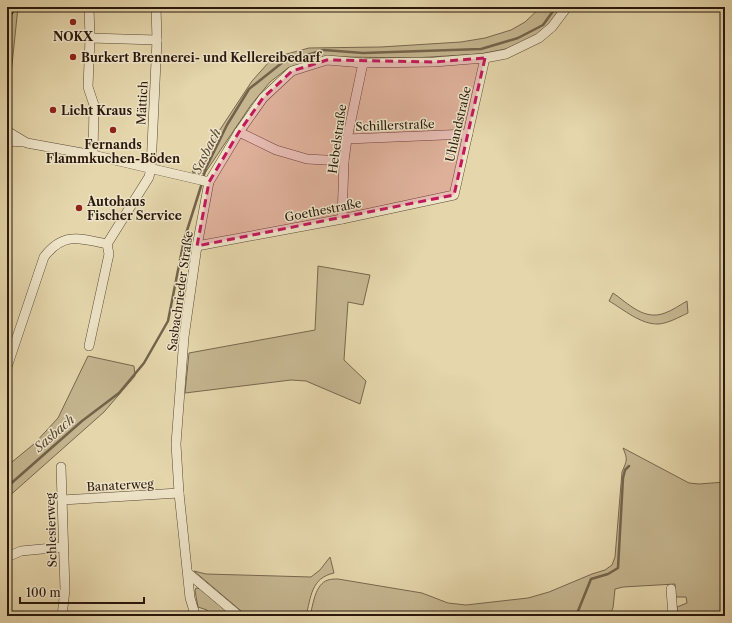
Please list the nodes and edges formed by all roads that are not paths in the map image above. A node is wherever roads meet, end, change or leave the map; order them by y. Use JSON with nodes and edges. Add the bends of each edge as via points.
{"nodes":[{"id":1,"x":7,"y":7,"type":"edge"},
{"id":2,"x":89,"y":7,"type":"edge"},
{"id":3,"x":156,"y":7,"type":"edge"},
{"id":4,"x":567,"y":7,"type":"edge"},
{"id":5,"x":7,"y":10,"type":"edge"},
{"id":6,"x":90,"y":38,"type":"junction"},
{"id":7,"x":157,"y":40,"type":"junction"},
{"id":8,"x":485,"y":58,"type":"junction"},
{"id":9,"x":363,"y":62,"type":"junction"},
{"id":10,"x":7,"y":131,"type":"edge"},
{"id":11,"x":239,"y":132,"type":"junction"},
{"id":12,"x":468,"y":134,"type":"junction"},
{"id":13,"x":347,"y":139,"type":"junction"},
{"id":14,"x":7,"y":141,"type":"edge"},
{"id":15,"x":27,"y":143,"type":"junction"},
{"id":16,"x":93,"y":155,"type":"junction"},
{"id":17,"x":344,"y":161,"type":"junction"},
{"id":18,"x":151,"y":168,"type":"junction"},
{"id":19,"x":207,"y":182,"type":"junction"},
{"id":20,"x":454,"y":195,"type":"joint"},
{"id":21,"x":342,"y":219,"type":"junction"},
{"id":22,"x":107,"y":244,"type":"junction"},
{"id":23,"x":196,"y":246,"type":"junction"},
{"id":24,"x":89,"y":346,"type":"dead end"},
{"id":25,"x":7,"y":367,"type":"edge"},
{"id":26,"x":61,"y":467,"type":"dead end"},
{"id":27,"x":179,"y":493,"type":"junction"},
{"id":28,"x":62,"y":500,"type":"junction"},
{"id":29,"x":63,"y":547,"type":"junction"},
{"id":30,"x":7,"y":557,"type":"edge"},
{"id":31,"x":188,"y":574,"type":"junction"},
{"id":32,"x":671,"y":589,"type":"dead end"},
{"id":33,"x":195,"y":614,"type":"dead end"},
{"id":34,"x":62,"y":616,"type":"edge"},
{"id":35,"x":238,"y":616,"type":"edge"},
{"id":36,"x":673,"y":616,"type":"edge"}],
"edges":[{"from":1,"to":5,"type":"street"},
{"from":2,"to":6,"type":"street"},
{"from":3,"to":7,"type":"street","name":"Mättich"},
{"from":4,"to":8,"type":"street","name":"Sasbachrieder Straße","via":[[552,27],[539,38],[506,54]]},
{"from":6,"to":7,"type":"street"},
{"from":6,"to":16,"type":"street","via":[[88,87],[94,105]]},
{"from":7,"to":18,"type":"street","name":"Mättich"},
{"from":8,"to":9,"type":"street","name":"Sasbachrieder Straße","via":[[434,62]]},
{"from":8,"to":12,"type":"street","name":"Uhlandstraße"},
{"from":9,"to":11,"type":"street","name":"Sasbachrieder Straße","via":[[326,60],[292,71],[264,98]]},
{"from":9,"to":13,"type":"street","name":"Hebelstraße"},
{"from":10,"to":15,"type":"street"},
{"from":11,"to":17,"type":"street","via":[[276,150],[307,159]]},
{"from":11,"to":19,"type":"street","name":"Sasbachrieder Straße"},
{"from":12,"to":13,"type":"street","name":"Schillerstraße"},
{"from":12,"to":20,"type":"street","name":"Uhlandstraße"},
{"from":13,"to":17,"type":"street","name":"Hebelstraße"},
{"from":14,"to":15,"type":"street"},
{"from":15,"to":16,"type":"street"},
{"from":16,"to":18,"type":"street"},
{"from":17,"to":21,"type":"street","name":"Hebelstraße"},
{"from":18,"to":19,"type":"street"},
{"from":18,"to":22,"type":"street","name":"Mättich","via":[[150,177]]},
{"from":19,"to":23,"type":"street","name":"Sasbachrieder Straße"},
{"from":20,"to":21,"type":"street","name":"Goethestraße"},
{"from":21,"to":23,"type":"street","name":"Goethestraße"},
{"from":22,"to":24,"type":"street","via":[[109,254]]},
{"from":22,"to":25,"type":"street","via":[[78,238],[67,239],[50,248],[44,256]]},
{"from":23,"to":27,"type":"street","name":"Sasbachrieder Straße","via":[[184,337],[177,437]]},
{"from":26,"to":28,"type":"street","name":"Schlesierweg"},
{"from":27,"to":28,"type":"street","name":"Banaterweg"},
{"from":27,"to":31,"type":"street","name":"Sasbachrieder Straße"},
{"from":28,"to":29,"type":"street","name":"Schlesierweg"},
{"from":29,"to":30,"type":"street","via":[[21,551]]},
{"from":29,"to":34,"type":"street","name":"Schlesierweg","via":[[66,590]]},
{"from":31,"to":33,"type":"street","name":"Sasbachrieder Straße","via":[[190,598]]},
{"from":31,"to":35,"type":"street"},
{"from":32,"to":36,"type":"street"}]}
